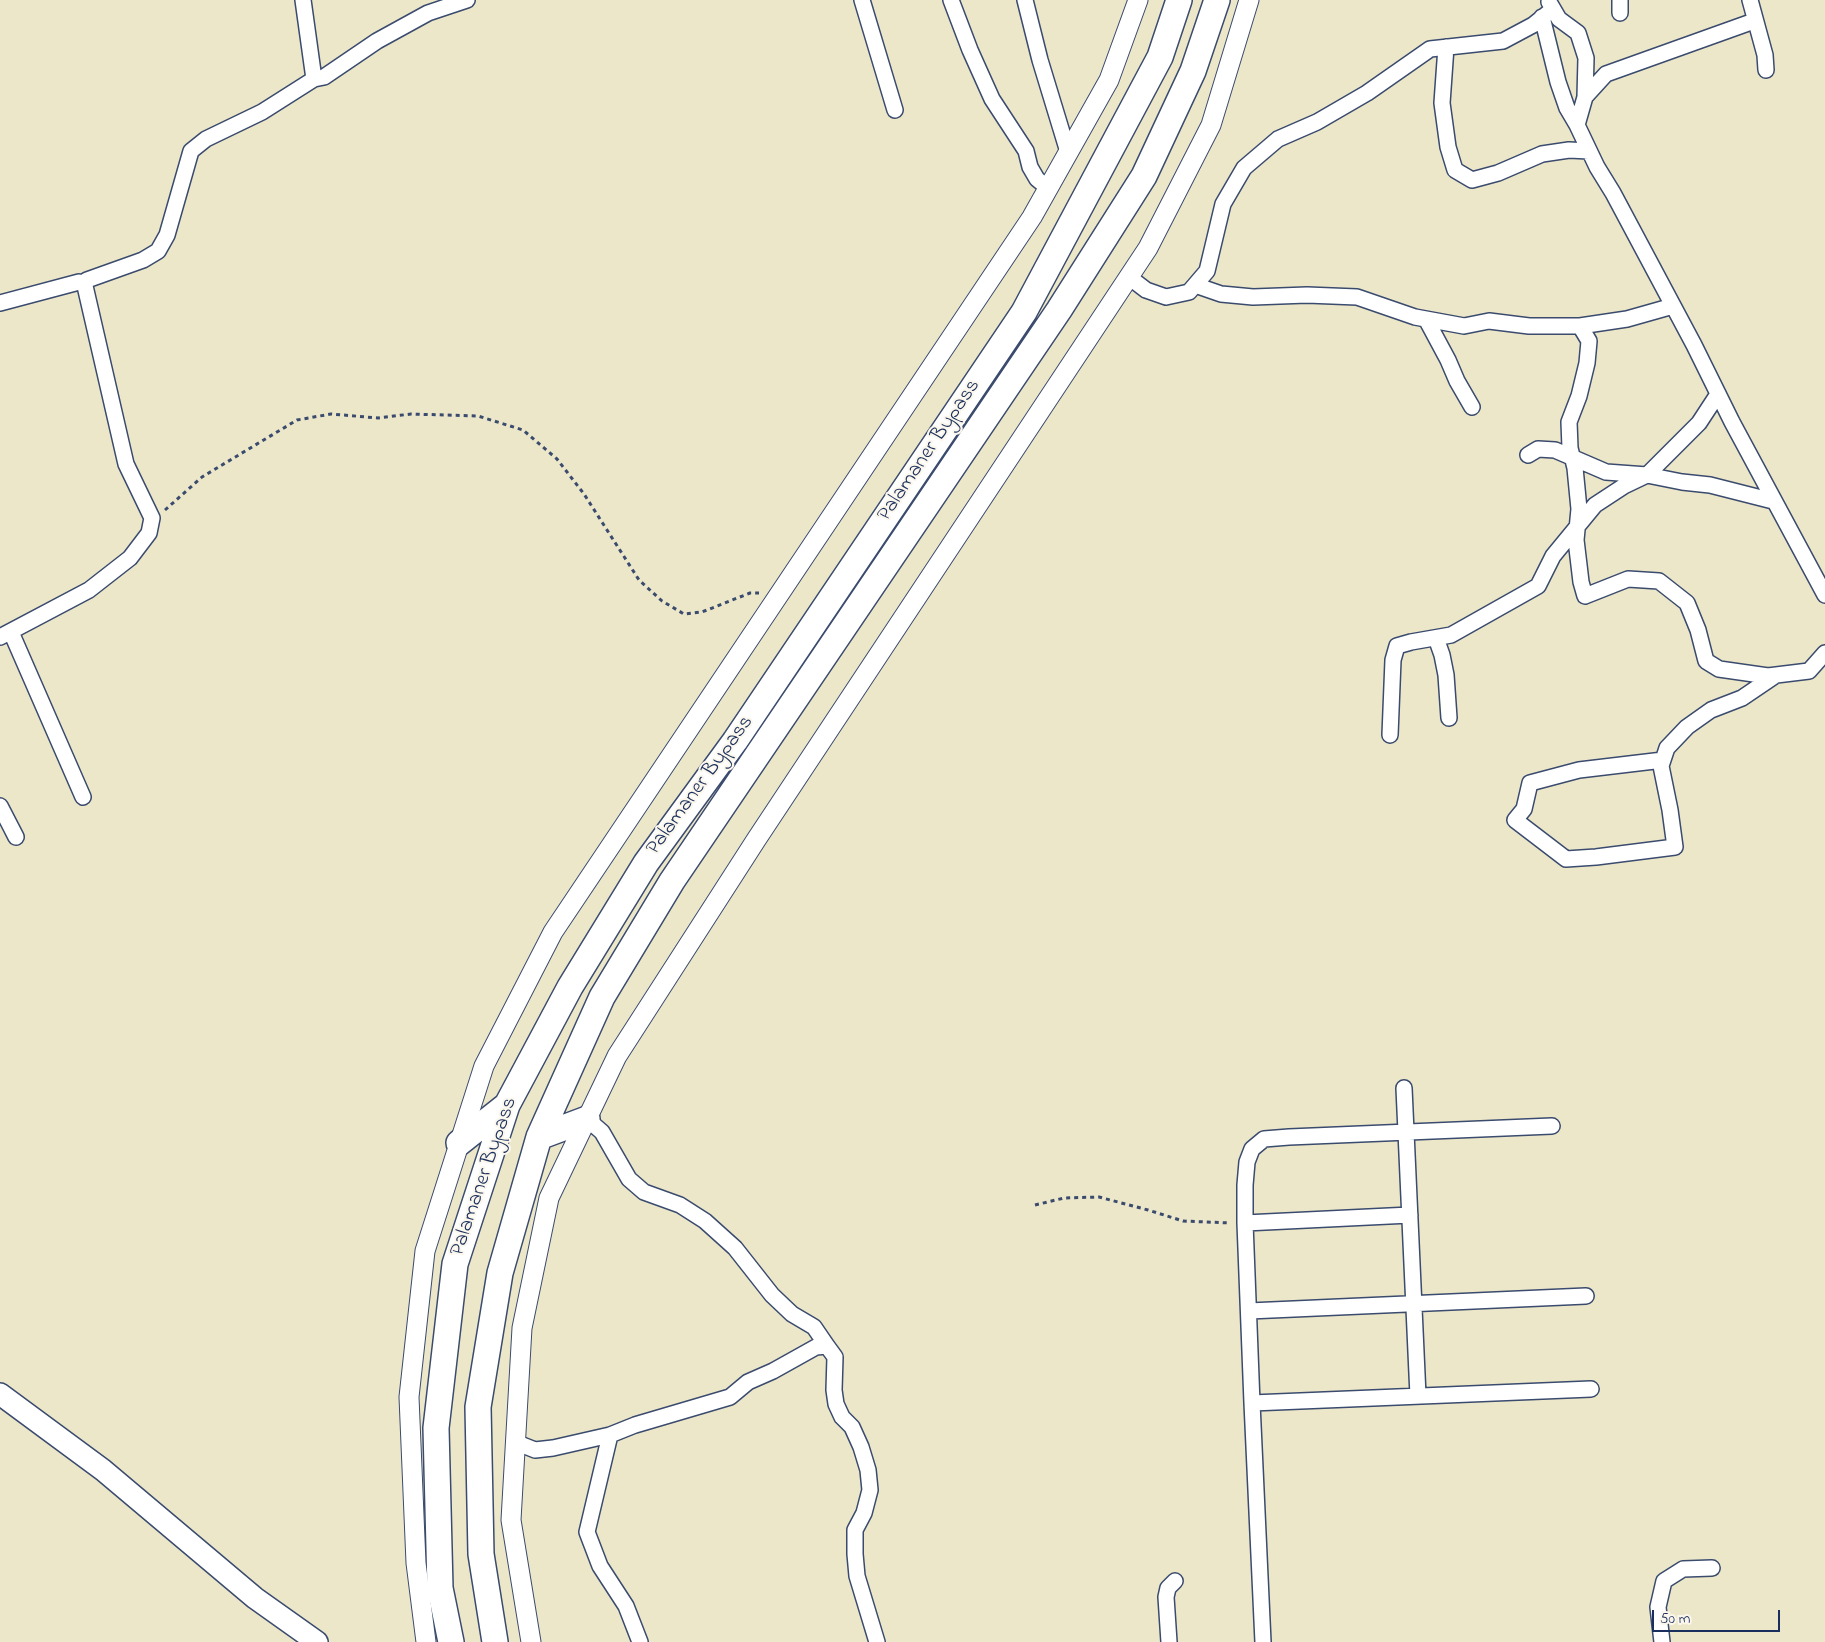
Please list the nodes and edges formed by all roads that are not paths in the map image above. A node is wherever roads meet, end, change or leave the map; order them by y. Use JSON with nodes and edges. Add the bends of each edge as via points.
{"nodes":[{"id":1,"x":303,"y":0,"type":"edge"},
{"id":2,"x":467,"y":0,"type":"edge"},
{"id":3,"x":862,"y":0,"type":"edge"},
{"id":4,"x":951,"y":0,"type":"edge"},
{"id":5,"x":1025,"y":0,"type":"edge"},
{"id":6,"x":1138,"y":0,"type":"edge"},
{"id":7,"x":1179,"y":0,"type":"edge"},
{"id":8,"x":1217,"y":0,"type":"edge"},
{"id":9,"x":1249,"y":0,"type":"edge"},
{"id":10,"x":1750,"y":0,"type":"edge"},
{"id":11,"x":1548,"y":9,"type":"edge"},
{"id":12,"x":1754,"y":21,"type":"junction"},
{"id":13,"x":1446,"y":47,"type":"junction"},
{"id":14,"x":1766,"y":70,"type":"dead end"},
{"id":15,"x":314,"y":79,"type":"junction"},
{"id":16,"x":1585,"y":97,"type":"junction"},
{"id":17,"x":895,"y":110,"type":"dead end"},
{"id":18,"x":1579,"y":128,"type":"junction"},
{"id":19,"x":1572,"y":150,"type":"junction"},
{"id":20,"x":1590,"y":150,"type":"junction"},
{"id":21,"x":1068,"y":152,"type":"junction"},
{"id":22,"x":1048,"y":188,"type":"junction"},
{"id":23,"x":1129,"y":278,"type":"junction"},
{"id":24,"x":83,"y":283,"type":"junction"},
{"id":25,"x":1195,"y":285,"type":"junction"},
{"id":26,"x":0,"y":303,"type":"edge"},
{"id":27,"x":1673,"y":306,"type":"junction"},
{"id":28,"x":1426,"y":319,"type":"junction"},
{"id":29,"x":1580,"y":326,"type":"junction"},
{"id":30,"x":1718,"y":394,"type":"junction"},
{"id":31,"x":1472,"y":407,"type":"dead end"},
{"id":32,"x":1528,"y":455,"type":"dead end"},
{"id":33,"x":1572,"y":458,"type":"junction"},
{"id":34,"x":1647,"y":475,"type":"junction"},
{"id":35,"x":1773,"y":500,"type":"junction"},
{"id":36,"x":1577,"y":527,"type":"junction"},
{"id":37,"x":1825,"y":595,"type":"edge"},
{"id":38,"x":5,"y":634,"type":"edge"},
{"id":39,"x":1436,"y":638,"type":"junction"},
{"id":40,"x":1825,"y":653,"type":"edge"},
{"id":41,"x":1776,"y":675,"type":"junction"},
{"id":42,"x":1449,"y":718,"type":"dead end"},
{"id":43,"x":1390,"y":735,"type":"dead end"},
{"id":44,"x":1663,"y":760,"type":"junction"},
{"id":45,"x":83,"y":798,"type":"dead end"},
{"id":46,"x":0,"y":806,"type":"edge"},
{"id":47,"x":16,"y":837,"type":"dead end"},
{"id":48,"x":1404,"y":1088,"type":"dead end"},
{"id":49,"x":506,"y":1105,"type":"junction"},
{"id":50,"x":587,"y":1119,"type":"junction"},
{"id":51,"x":1552,"y":1126,"type":"dead end"},
{"id":52,"x":1406,"y":1132,"type":"junction"},
{"id":53,"x":539,"y":1137,"type":"junction"},
{"id":54,"x":459,"y":1143,"type":"junction"},
{"id":55,"x":1410,"y":1216,"type":"junction"},
{"id":56,"x":1246,"y":1223,"type":"junction"},
{"id":57,"x":1586,"y":1296,"type":"dead end"},
{"id":58,"x":1414,"y":1304,"type":"junction"},
{"id":59,"x":1249,"y":1311,"type":"junction"},
{"id":60,"x":827,"y":1346,"type":"junction"},
{"id":61,"x":1591,"y":1388,"type":"dead end"},
{"id":62,"x":0,"y":1394,"type":"edge"},
{"id":63,"x":1418,"y":1396,"type":"junction"},
{"id":64,"x":1252,"y":1403,"type":"junction"},
{"id":65,"x":610,"y":1434,"type":"junction"},
{"id":66,"x":515,"y":1442,"type":"junction"},
{"id":67,"x":1712,"y":1568,"type":"dead end"},
{"id":68,"x":1175,"y":1582,"type":"dead end"},
{"id":69,"x":318,"y":1642,"type":"edge"},
{"id":70,"x":426,"y":1642,"type":"edge"},
{"id":71,"x":451,"y":1642,"type":"edge"},
{"id":72,"x":495,"y":1642,"type":"edge"},
{"id":73,"x":531,"y":1642,"type":"edge"},
{"id":74,"x":640,"y":1642,"type":"edge"},
{"id":75,"x":878,"y":1642,"type":"edge"},
{"id":76,"x":1168,"y":1642,"type":"edge"},
{"id":77,"x":1263,"y":1642,"type":"edge"},
{"id":78,"x":1662,"y":1642,"type":"edge"}],
"edges":[{"from":1,"to":15,"type":"street"},
{"from":2,"to":15,"type":"street","via":[[428,13]]},
{"from":3,"to":17,"type":"street"},
{"from":4,"to":22,"type":"street","via":[[992,99],[1026,151],[1037,179]]},
{"from":5,"to":21,"type":"street"},
{"from":6,"to":21,"type":"street","via":[[1109,80]]},
{"from":7,"to":49,"type":"highway","name":"Palamaner Bypass","via":[[1160,57],[1024,312],[735,741],[646,863],[570,987]]},
{"from":8,"to":53,"type":"highway","name":"Palamaner Bypass","via":[[1193,71],[1144,176],[1059,310],[672,881],[602,997]]},
{"from":9,"to":23,"type":"street","via":[[1211,124],[1148,248]]},
{"from":10,"to":12,"type":"street"},
{"from":11,"to":13,"type":"street","via":[[1532,25],[1503,41]]},
{"from":11,"to":16,"type":"street","via":[[1578,33],[1586,58]]},
{"from":11,"to":18,"type":"street","via":[[1558,82],[1567,108]]},
{"from":12,"to":14,"type":"street","via":[[1765,55]]},
{"from":12,"to":16,"type":"street","via":[[1606,74]]},
{"from":13,"to":19,"type":"street","via":[[1442,103],[1455,170],[1472,180],[1542,154]]},
{"from":13,"to":25,"type":"street","via":[[1430,49],[1367,93],[1317,122],[1278,139],[1244,168],[1223,204],[1207,271]]},
{"from":15,"to":24,"type":"street","via":[[262,112],[206,139],[191,151],[167,235],[158,251]]},
{"from":16,"to":18,"type":"street"},
{"from":18,"to":19,"type":"street"},
{"from":18,"to":20,"type":"street"},
{"from":19,"to":20,"type":"street"},
{"from":20,"to":27,"type":"street"},
{"from":21,"to":22,"type":"street"},
{"from":22,"to":54,"type":"street","via":[[1032,217],[553,932],[484,1066]]},
{"from":23,"to":25,"type":"street","via":[[1146,290],[1166,297],[1189,292]]},
{"from":23,"to":50,"type":"street","via":[[617,1056]]},
{"from":24,"to":26,"type":"street"},
{"from":24,"to":38,"type":"street","via":[[126,464],[152,518],[149,533],[130,558],[89,590]]},
{"from":25,"to":28,"type":"street","via":[[1221,294],[1253,297],[1357,297]]},
{"from":27,"to":29,"type":"street","via":[[1627,319]]},
{"from":27,"to":30,"type":"street"},
{"from":28,"to":29,"type":"street","via":[[1464,326],[1489,321],[1529,326]]},
{"from":28,"to":31,"type":"street"},
{"from":29,"to":33,"type":"street","via":[[1589,340],[1579,396],[1569,422]]},
{"from":30,"to":34,"type":"street","via":[[1699,423]]},
{"from":30,"to":35,"type":"street"},
{"from":32,"to":33,"type":"street","via":[[1538,449],[1546,449]]},
{"from":33,"to":34,"type":"street","via":[[1606,472]]},
{"from":33,"to":36,"type":"street","via":[[1579,509]]},
{"from":34,"to":35,"type":"street","via":[[1726,488]]},
{"from":34,"to":36,"type":"street","via":[[1595,505]]},
{"from":35,"to":37,"type":"street"},
{"from":36,"to":39,"type":"street","via":[[1553,556],[1538,586],[1458,631]]},
{"from":36,"to":41,"type":"street","via":[[1585,596],[1628,579],[1659,581],[1687,603],[1706,661],[1719,669]]},
{"from":38,"to":45,"type":"street"},
{"from":39,"to":42,"type":"street","via":[[1446,675]]},
{"from":39,"to":43,"type":"street","via":[[1397,646]]},
{"from":40,"to":41,"type":"street","via":[[1809,671]]},
{"from":41,"to":44,"type":"street","via":[[1742,698],[1711,710],[1687,726],[1667,748]]},
{"from":44,"to":44,"type":"street","via":[[1661,766],[1675,847],[1566,859],[1515,820],[1524,809],[1530,783],[1579,770]]},
{"from":46,"to":47,"type":"street"},
{"from":48,"to":52,"type":"street"},
{"from":49,"to":54,"type":"highway"},
{"from":49,"to":71,"type":"highway","name":"Palamaner Bypass","via":[[455,1264],[436,1428],[440,1588]]},
{"from":50,"to":53,"type":"highway"},
{"from":50,"to":60,"type":"street","via":[[602,1132],[629,1179],[644,1192],[680,1205],[736,1248],[772,1295],[792,1314],[814,1327]]},
{"from":50,"to":66,"type":"street","via":[[549,1198],[522,1328]]},
{"from":51,"to":52,"type":"street"},
{"from":52,"to":55,"type":"street"},
{"from":52,"to":56,"type":"street","via":[[1264,1139],[1252,1149],[1247,1162]]},
{"from":53,"to":72,"type":"highway","name":"Palamaner Bypass","via":[[500,1273],[478,1407],[481,1554]]},
{"from":54,"to":70,"type":"street","via":[[425,1251],[409,1397],[416,1563]]},
{"from":55,"to":56,"type":"street"},
{"from":55,"to":58,"type":"street"},
{"from":56,"to":59,"type":"street"},
{"from":57,"to":58,"type":"street"},
{"from":58,"to":59,"type":"street"},
{"from":58,"to":63,"type":"street"},
{"from":59,"to":64,"type":"street"},
{"from":60,"to":65,"type":"street","via":[[816,1347],[748,1382],[730,1397]]},
{"from":60,"to":75,"type":"street","via":[[835,1357],[836,1404],[852,1427],[868,1470],[870,1490],[855,1530],[855,1554],[858,1583]]},
{"from":61,"to":63,"type":"street"},
{"from":62,"to":69,"type":"main road","via":[[104,1470],[255,1598]]},
{"from":63,"to":64,"type":"street"},
{"from":64,"to":77,"type":"street"},
{"from":65,"to":66,"type":"street","via":[[535,1450]]},
{"from":65,"to":74,"type":"street","via":[[587,1532],[600,1566],[626,1606]]},
{"from":66,"to":73,"type":"street","via":[[511,1520]]},
{"from":67,"to":78,"type":"street","via":[[1683,1569],[1664,1581],[1658,1607]]},
{"from":68,"to":76,"type":"street","via":[[1168,1588],[1166,1598]]}]}
